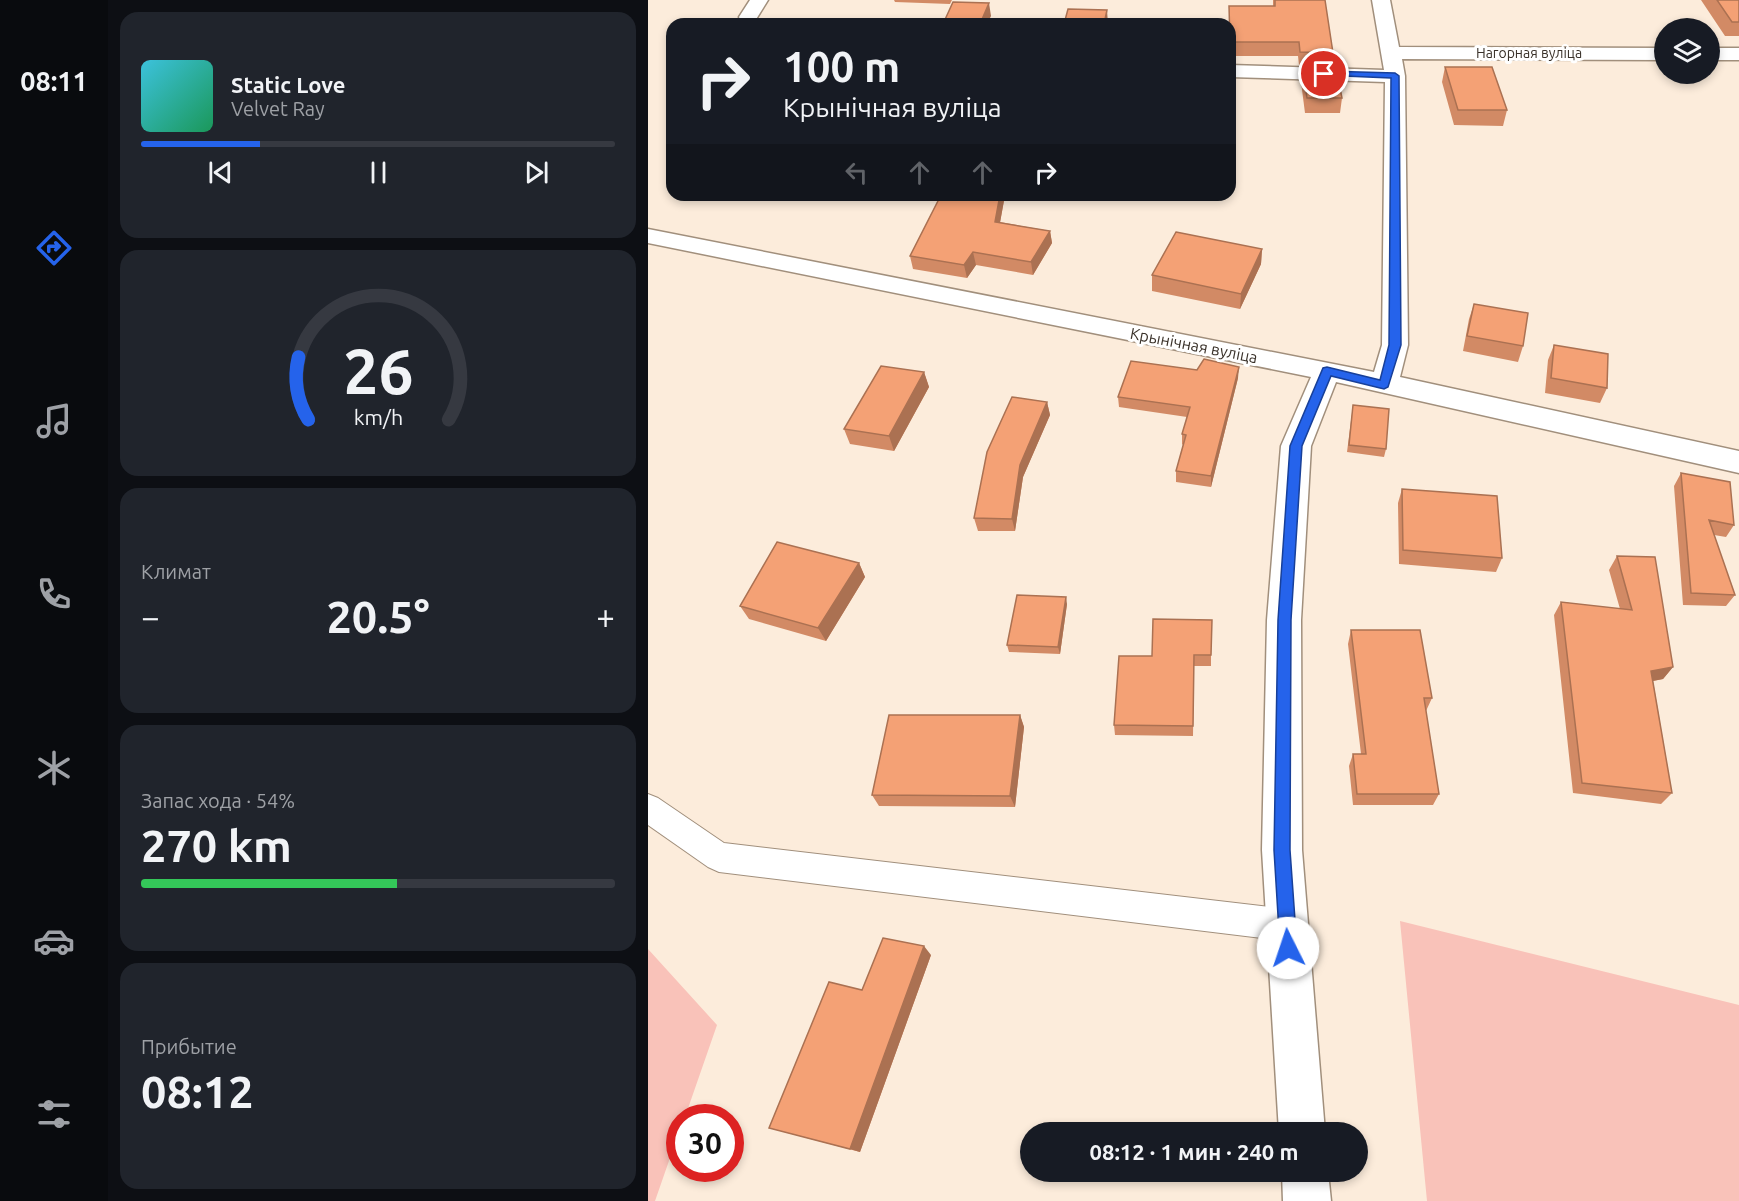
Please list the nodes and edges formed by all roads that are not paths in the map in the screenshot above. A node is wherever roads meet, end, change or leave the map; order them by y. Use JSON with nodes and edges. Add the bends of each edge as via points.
{"nodes":[{"id":1,"x":759,"y":0,"type":"edge"},
{"id":2,"x":1381,"y":0,"type":"edge"},
{"id":3,"x":748,"y":16,"type":"dead end"},
{"id":4,"x":1393,"y":53,"type":"junction"},
{"id":5,"x":1654,"y":54,"type":"edge"},
{"id":6,"x":1720,"y":54,"type":"edge"},
{"id":7,"x":1739,"y":54,"type":"edge"},
{"id":8,"x":1236,"y":71,"type":"edge"},
{"id":9,"x":1395,"y":76,"type":"junction"},
{"id":10,"x":648,"y":236,"type":"edge"},
{"id":11,"x":1327,"y":371,"type":"junction"},
{"id":12,"x":1384,"y":385,"type":"junction"},
{"id":13,"x":1739,"y":462,"type":"edge"},
{"id":14,"x":648,"y":808,"type":"edge"},
{"id":15,"x":1287,"y":925,"type":"junction"},
{"id":16,"x":1301,"y":1122,"type":"edge"},
{"id":17,"x":1306,"y":1182,"type":"edge"},
{"id":18,"x":1307,"y":1201,"type":"edge"}],
"edges":[{"from":1,"to":3,"type":"street"},
{"from":2,"to":4,"type":"street"},
{"from":4,"to":5,"type":"street","name":"Нагорная вуліца"},
{"from":4,"to":9,"type":"street"},
{"from":6,"to":7,"type":"street"},
{"from":8,"to":9,"type":"street"},
{"from":9,"to":12,"type":"street","via":[[1395,345]]},
{"from":10,"to":11,"type":"street","name":"Крынічная вуліца"},
{"from":11,"to":12,"type":"street","name":"Крынічная вуліца"},
{"from":11,"to":15,"type":"street","via":[[1296,446],[1284,620],[1282,850]]},
{"from":12,"to":13,"type":"street","name":"Крынічная вуліца"},
{"from":14,"to":15,"type":"lane","via":[[719,857]]},
{"from":15,"to":16,"type":"street"},
{"from":17,"to":18,"type":"street"}]}
